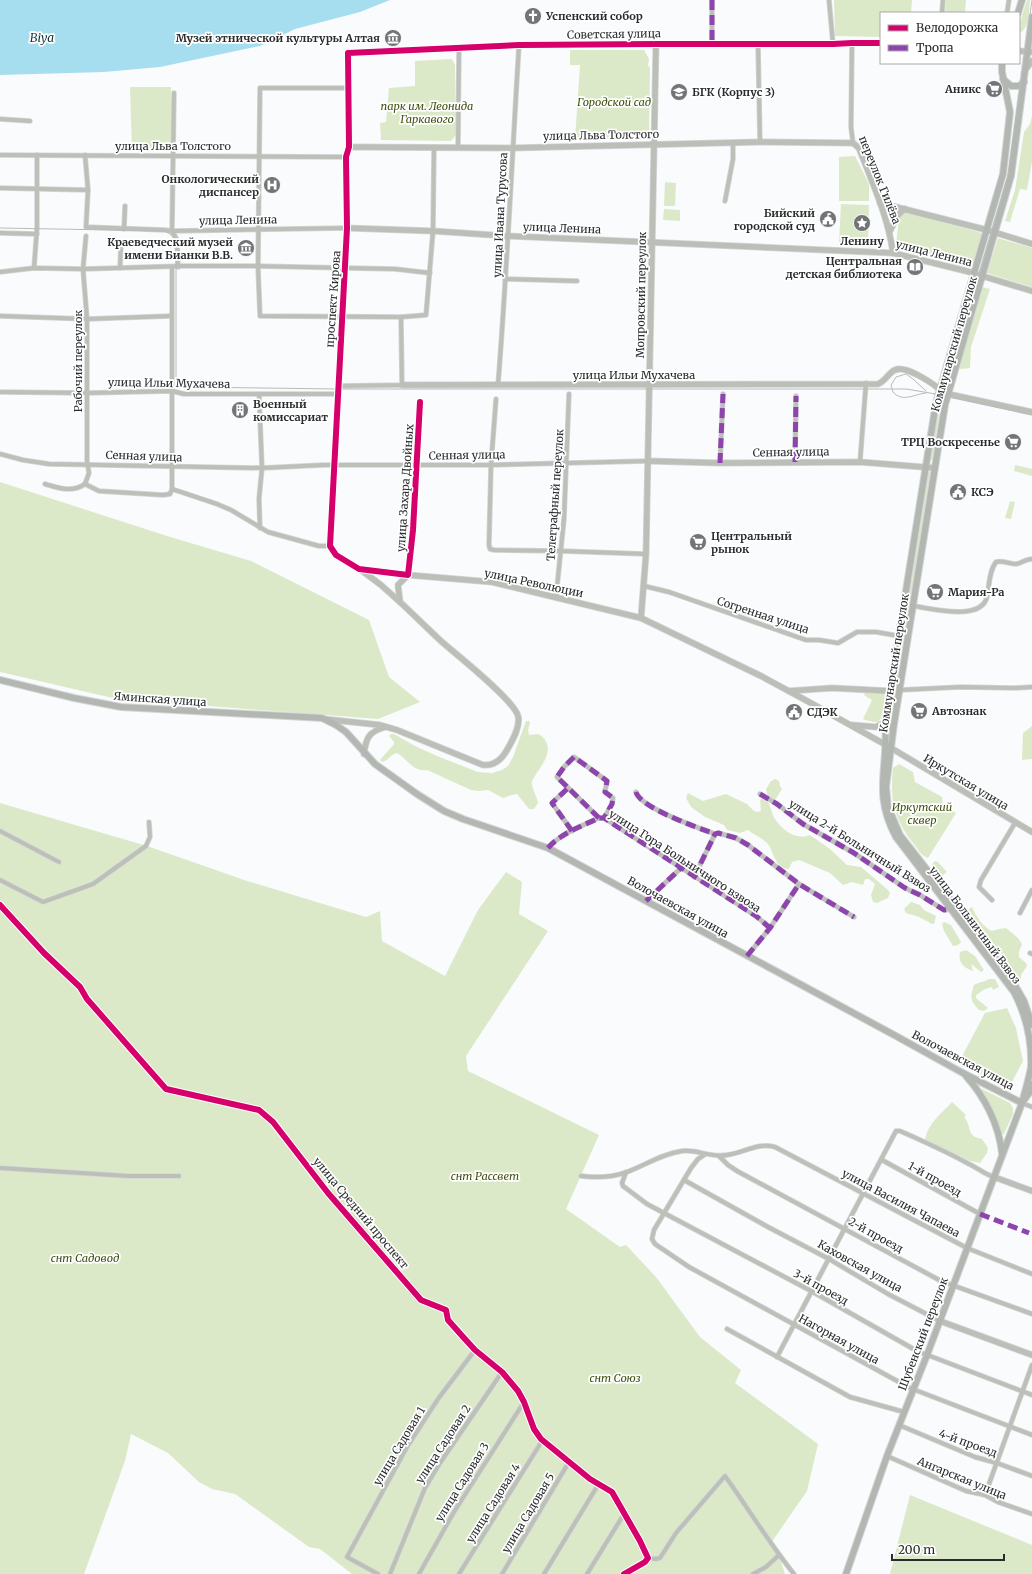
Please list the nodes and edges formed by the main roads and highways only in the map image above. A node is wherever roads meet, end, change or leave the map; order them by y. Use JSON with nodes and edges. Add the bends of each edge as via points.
{"nodes":[{"id":1,"x":1022,"y":0,"type":"edge"},
{"id":2,"x":1018,"y":12,"type":"edge"},
{"id":3,"x":1032,"y":17,"type":"edge"},
{"id":4,"x":1031,"y":30,"type":"edge"},
{"id":5,"x":1030,"y":52,"type":"edge"},
{"id":6,"x":1002,"y":64,"type":"edge"},
{"id":7,"x":1002,"y":78,"type":"junction"},
{"id":8,"x":1024,"y":82,"type":"junction"},
{"id":9,"x":0,"y":680,"type":"edge"},
{"id":10,"x":322,"y":718,"type":"joint"},
{"id":11,"x":889,"y":747,"type":"junction"},
{"id":12,"x":1032,"y":1024,"type":"edge"},
{"id":13,"x":962,"y":1072,"type":"junction"},
{"id":14,"x":1032,"y":1084,"type":"edge"},
{"id":15,"x":1022,"y":1103,"type":"junction"},
{"id":16,"x":1002,"y":1154,"type":"junction"},
{"id":17,"x":846,"y":1574,"type":"edge"}],
"edges":[{"from":1,"to":2,"type":"main road"},
{"from":3,"to":4,"type":"main road","name":"Коммунарский переулок"},
{"from":4,"to":5,"type":"main road","name":"Коммунарский переулок"},
{"from":5,"to":8,"type":"main road","name":"Коммунарский переулок"},
{"from":6,"to":7,"type":"main road","name":"Коммунарский переулок"},
{"from":7,"to":8,"type":"main road","via":[[1011,86],[1019,86]]},
{"from":7,"to":11,"type":"main road","name":"Коммунарский переулок","via":[[1010,119],[1003,174],[939,389],[885,722]]},
{"from":8,"to":11,"type":"main road","name":"Коммунарский переулок","via":[[1011,176],[948,394]]},
{"from":9,"to":10,"type":"main road","name":"Яминская улица","via":[[121,707]]},
{"from":10,"to":13,"type":"main road","name":"Волочаевская улица","via":[[346,732],[375,764],[444,811],[548,848]]},
{"from":11,"to":12,"type":"main road","name":"улица Больничный Взвоз","via":[[887,796],[888,807],[896,826],[913,853],[1008,975],[1024,1001]]},
{"from":11,"to":15,"type":"main road","name":"улица Больничный Взвоз","via":[[882,789],[884,808],[891,828],[902,846],[1005,978],[1025,1016],[1031,1054],[1029,1076]]},
{"from":13,"to":15,"type":"main road","name":"Волочаевская улица"},
{"from":13,"to":16,"type":"main road","via":[[976,1089],[992,1118]]},
{"from":14,"to":15,"type":"main road"},
{"from":15,"to":16,"type":"main road","name":"Шубенский переулок"},
{"from":16,"to":17,"type":"main road","name":"Шубенский переулок","via":[[887,1456]]}]}
